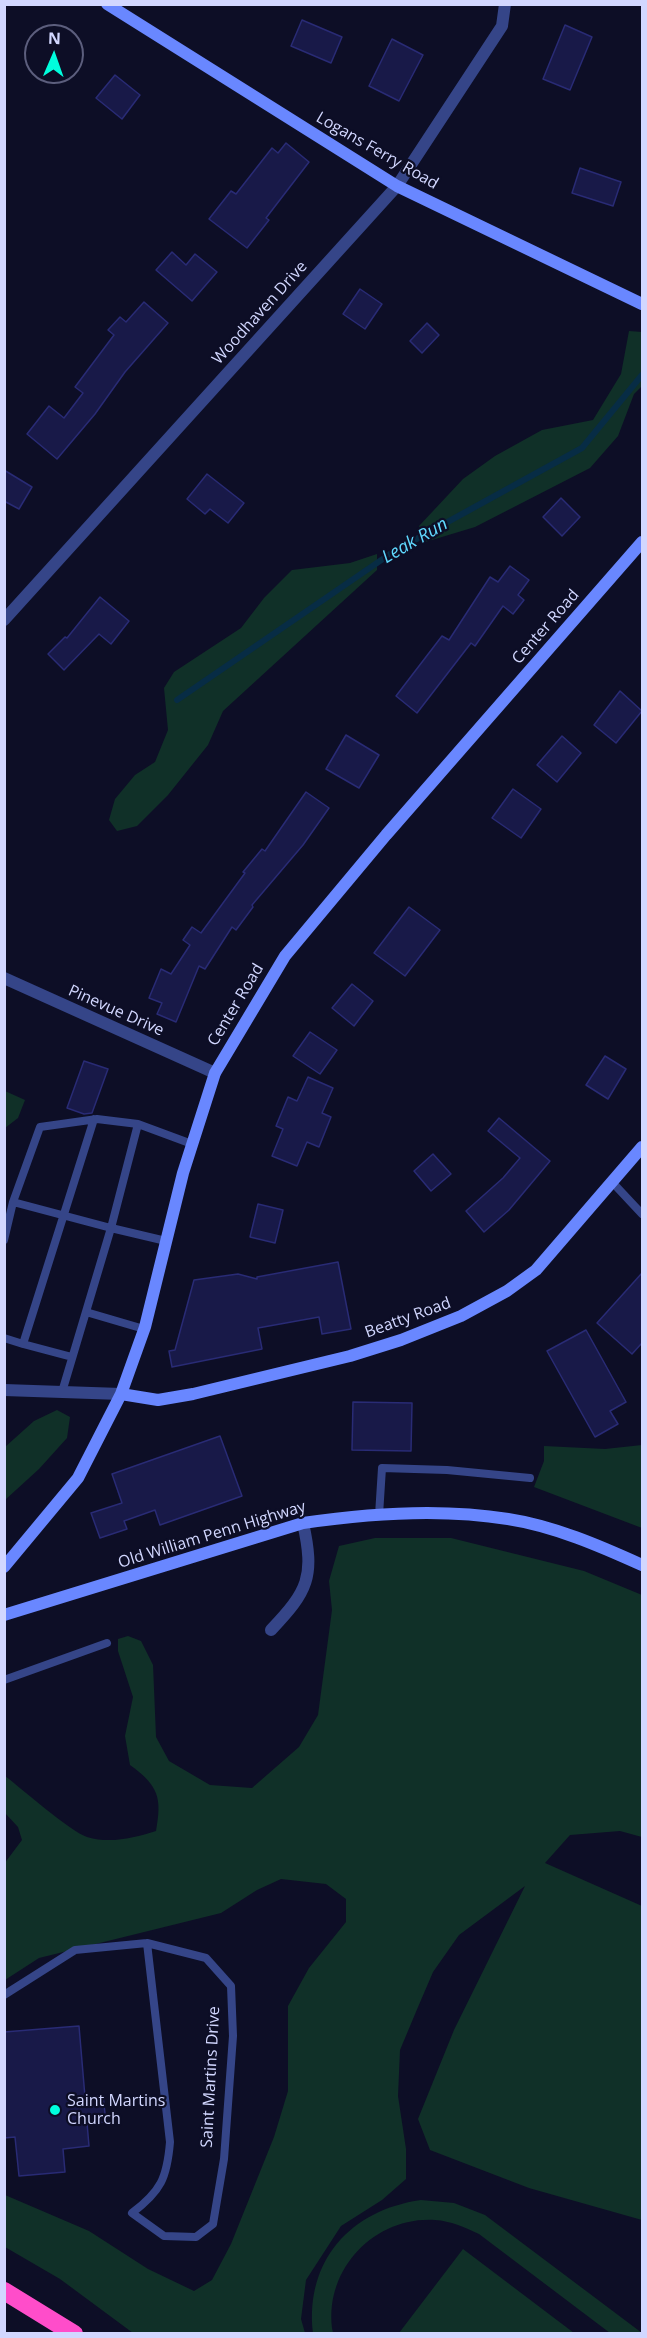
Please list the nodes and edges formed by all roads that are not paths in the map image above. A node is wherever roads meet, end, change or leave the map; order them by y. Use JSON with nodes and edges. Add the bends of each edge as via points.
{"nodes":[{"id":1,"x":107,"y":4,"type":"edge"},
{"id":2,"x":504,"y":4,"type":"edge"},
{"id":3,"x":397,"y":186,"type":"junction"},
{"id":4,"x":642,"y":304,"type":"edge"},
{"id":5,"x":642,"y":542,"type":"edge"},
{"id":6,"x":4,"y":620,"type":"edge"},
{"id":7,"x":4,"y":978,"type":"edge"},
{"id":8,"x":215,"y":1073,"type":"junction"},
{"id":9,"x":94,"y":1119,"type":"junction"},
{"id":10,"x":138,"y":1124,"type":"junction"},
{"id":11,"x":192,"y":1144,"type":"junction"},
{"id":12,"x":642,"y":1147,"type":"edge"},
{"id":13,"x":612,"y":1183,"type":"junction"},
{"id":14,"x":13,"y":1202,"type":"junction"},
{"id":15,"x":642,"y":1214,"type":"edge"},
{"id":16,"x":63,"y":1216,"type":"junction"},
{"id":17,"x":111,"y":1228,"type":"junction"},
{"id":18,"x":4,"y":1240,"type":"edge"},
{"id":19,"x":166,"y":1241,"type":"junction"},
{"id":20,"x":86,"y":1312,"type":"junction"},
{"id":21,"x":144,"y":1329,"type":"junction"},
{"id":22,"x":4,"y":1338,"type":"edge"},
{"id":23,"x":24,"y":1344,"type":"junction"},
{"id":24,"x":72,"y":1357,"type":"junction"},
{"id":25,"x":4,"y":1390,"type":"edge"},
{"id":26,"x":62,"y":1392,"type":"junction"},
{"id":27,"x":121,"y":1395,"type":"junction"},
{"id":28,"x":530,"y":1478,"type":"dead end"},
{"id":29,"x":379,"y":1515,"type":"junction"},
{"id":30,"x":303,"y":1523,"type":"junction"},
{"id":31,"x":642,"y":1565,"type":"edge"},
{"id":32,"x":4,"y":1567,"type":"edge"},
{"id":33,"x":4,"y":1615,"type":"edge"},
{"id":34,"x":271,"y":1629,"type":"dead end"},
{"id":35,"x":107,"y":1643,"type":"dead end"},
{"id":36,"x":4,"y":1680,"type":"edge"},
{"id":37,"x":147,"y":1943,"type":"junction"},
{"id":38,"x":4,"y":1995,"type":"edge"},
{"id":39,"x":4,"y":2291,"type":"edge"},
{"id":40,"x":74,"y":2334,"type":"edge"}],
"edges":[{"from":1,"to":3,"type":"street","name":"Logans Ferry Road"},
{"from":2,"to":3,"type":"street","name":"Woodhaven Drive","via":[[502,26]]},
{"from":3,"to":4,"type":"street","name":"Logans Ferry Road"},
{"from":3,"to":6,"type":"street","name":"Woodhaven Drive"},
{"from":5,"to":8,"type":"street","name":"Center Road","via":[[285,956]]},
{"from":7,"to":8,"type":"street","name":"Pinevue Drive"},
{"from":8,"to":11,"type":"street","name":"Center Road"},
{"from":9,"to":10,"type":"lane"},
{"from":9,"to":14,"type":"lane","via":[[40,1127]]},
{"from":9,"to":16,"type":"lane"},
{"from":10,"to":11,"type":"lane"},
{"from":10,"to":17,"type":"lane"},
{"from":11,"to":19,"type":"street","name":"Center Road"},
{"from":12,"to":13,"type":"street","name":"Beatty Road"},
{"from":13,"to":15,"type":"lane"},
{"from":13,"to":27,"type":"street","name":"Beatty Road","via":[[536,1270],[461,1316],[350,1356],[193,1394],[158,1400]]},
{"from":14,"to":16,"type":"lane"},
{"from":14,"to":18,"type":"lane"},
{"from":16,"to":17,"type":"lane"},
{"from":16,"to":23,"type":"lane"},
{"from":17,"to":19,"type":"lane"},
{"from":17,"to":20,"type":"lane"},
{"from":19,"to":21,"type":"street","name":"Center Road"},
{"from":20,"to":21,"type":"lane"},
{"from":20,"to":24,"type":"lane"},
{"from":21,"to":27,"type":"street","name":"Center Road"},
{"from":22,"to":23,"type":"lane"},
{"from":23,"to":24,"type":"lane"},
{"from":24,"to":26,"type":"lane"},
{"from":25,"to":26,"type":"street"},
{"from":26,"to":27,"type":"street"},
{"from":27,"to":32,"type":"street","name":"Center Road","via":[[78,1478]]},
{"from":28,"to":29,"type":"lane","via":[[382,1468]]},
{"from":29,"to":30,"type":"street","name":"Old William Penn Highway"},
{"from":29,"to":31,"type":"street","name":"Old William Penn Highway","via":[[459,1514],[509,1519],[561,1533]]},
{"from":30,"to":33,"type":"street","name":"Old William Penn Highway"},
{"from":30,"to":34,"type":"street","via":[[309,1550],[308,1577],[297,1603]]},
{"from":35,"to":36,"type":"lane"},
{"from":37,"to":37,"type":"lane","name":"Saint Martins Drive","via":[[206,1958],[231,1986],[233,2036],[224,2159],[213,2224],[196,2237],[164,2236],[132,2213],[154,2196],[167,2170],[170,2142]]},
{"from":37,"to":38,"type":"lane","name":"Saint Martins Drive","via":[[75,1950]]},
{"from":39,"to":40,"type":"highway"}]}
